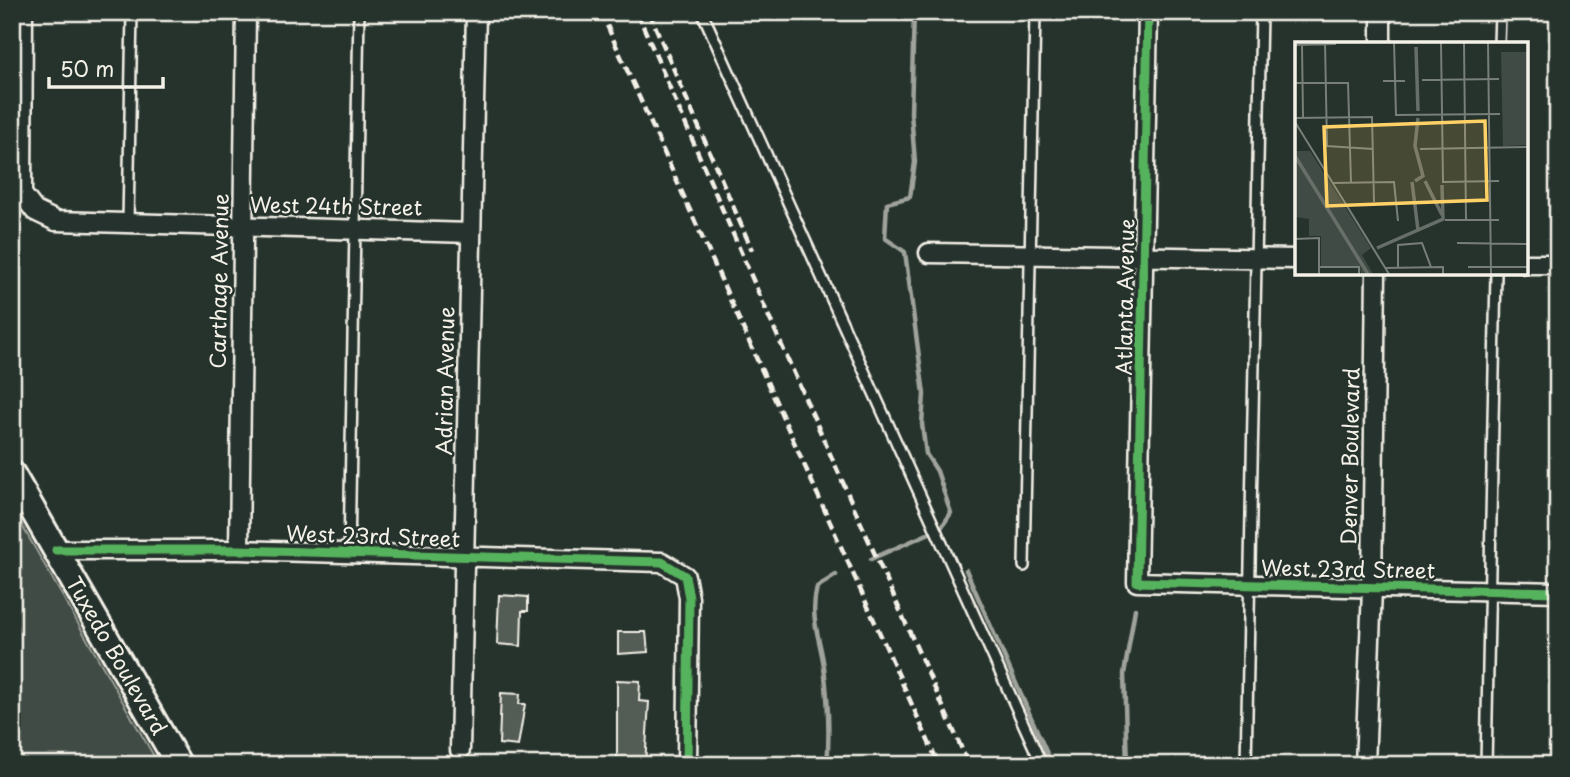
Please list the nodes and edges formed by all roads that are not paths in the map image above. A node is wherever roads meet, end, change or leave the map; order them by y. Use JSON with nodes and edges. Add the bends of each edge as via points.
{"nodes":[{"id":1,"x":23,"y":12,"type":"edge"},
{"id":2,"x":132,"y":12,"type":"edge"},
{"id":3,"x":246,"y":12,"type":"edge"},
{"id":4,"x":359,"y":12,"type":"edge"},
{"id":5,"x":476,"y":12,"type":"edge"},
{"id":6,"x":702,"y":12,"type":"edge"},
{"id":7,"x":1035,"y":12,"type":"edge"},
{"id":8,"x":1148,"y":12,"type":"edge"},
{"id":9,"x":1261,"y":12,"type":"edge"},
{"id":10,"x":1381,"y":12,"type":"edge"},
{"id":11,"x":1500,"y":12,"type":"edge"},
{"id":12,"x":1381,"y":42,"type":"edge"},
{"id":13,"x":1499,"y":42,"type":"edge"},
{"id":14,"x":128,"y":223,"type":"junction"},
{"id":15,"x":243,"y":228,"type":"junction"},
{"id":16,"x":354,"y":230,"type":"junction"},
{"id":17,"x":471,"y":233,"type":"junction"},
{"id":18,"x":929,"y":253,"type":"dead end"},
{"id":19,"x":1031,"y":254,"type":"junction"},
{"id":20,"x":1146,"y":255,"type":"junction"},
{"id":21,"x":1257,"y":258,"type":"junction"},
{"id":22,"x":1295,"y":259,"type":"edge"},
{"id":23,"x":1528,"y":264,"type":"edge"},
{"id":24,"x":1558,"y":264,"type":"edge"},
{"id":25,"x":1376,"y":275,"type":"edge"},
{"id":26,"x":1496,"y":275,"type":"edge"},
{"id":27,"x":12,"y":474,"type":"edge"},
{"id":28,"x":239,"y":550,"type":"junction"},
{"id":29,"x":56,"y":551,"type":"junction"},
{"id":30,"x":349,"y":554,"type":"junction"},
{"id":31,"x":466,"y":558,"type":"junction"},
{"id":32,"x":1024,"y":566,"type":"dead end"},
{"id":33,"x":1137,"y":582,"type":"joint"},
{"id":34,"x":1248,"y":586,"type":"junction"},
{"id":35,"x":1372,"y":589,"type":"junction"},
{"id":36,"x":1489,"y":591,"type":"junction"},
{"id":37,"x":1558,"y":592,"type":"edge"},
{"id":38,"x":460,"y":750,"type":"dead end"},
{"id":39,"x":179,"y":765,"type":"edge"},
{"id":40,"x":687,"y":765,"type":"edge"},
{"id":41,"x":1042,"y":765,"type":"edge"},
{"id":42,"x":1246,"y":765,"type":"edge"},
{"id":43,"x":1365,"y":765,"type":"edge"},
{"id":44,"x":1486,"y":765,"type":"edge"}],
"edges":[{"from":1,"to":14,"type":"street","name":"West 24th Street","via":[[22,194],[35,211],[56,221]]},
{"from":2,"to":14,"type":"lane"},
{"from":3,"to":15,"type":"street","name":"Carthage Avenue"},
{"from":4,"to":16,"type":"lane"},
{"from":5,"to":17,"type":"street","name":"Adrian Avenue"},
{"from":6,"to":41,"type":"lane"},
{"from":7,"to":19,"type":"lane"},
{"from":8,"to":20,"type":"street","name":"Atlanta Avenue"},
{"from":9,"to":21,"type":"lane"},
{"from":10,"to":12,"type":"street"},
{"from":11,"to":13,"type":"lane"},
{"from":14,"to":15,"type":"street","name":"West 24th Street"},
{"from":15,"to":16,"type":"street","name":"West 24th Street"},
{"from":15,"to":28,"type":"street","name":"Carthage Avenue"},
{"from":16,"to":17,"type":"street","name":"West 24th Street"},
{"from":16,"to":30,"type":"lane"},
{"from":17,"to":31,"type":"street","name":"Adrian Avenue"},
{"from":18,"to":19,"type":"street"},
{"from":19,"to":20,"type":"street"},
{"from":19,"to":32,"type":"lane"},
{"from":20,"to":21,"type":"street"},
{"from":20,"to":33,"type":"street","name":"Atlanta Avenue"},
{"from":21,"to":22,"type":"street"},
{"from":21,"to":34,"type":"lane"},
{"from":23,"to":24,"type":"street"},
{"from":25,"to":35,"type":"street","name":"Denver Boulevard"},
{"from":26,"to":36,"type":"lane"},
{"from":27,"to":29,"type":"street","name":"Tuxedo Boulevard"},
{"from":28,"to":29,"type":"street","name":"West 23rd Street"},
{"from":28,"to":30,"type":"street","name":"West 23rd Street"},
{"from":29,"to":39,"type":"street","name":"Tuxedo Boulevard"},
{"from":30,"to":31,"type":"street","name":"West 23rd Street"},
{"from":31,"to":38,"type":"street","name":"Adrian Avenue"},
{"from":31,"to":40,"type":"street","name":"West 23rd Street","via":[[662,562],[685,576],[690,598]]},
{"from":33,"to":34,"type":"street","name":"West 23rd Street"},
{"from":34,"to":35,"type":"street","name":"West 23rd Street"},
{"from":34,"to":42,"type":"lane"},
{"from":35,"to":36,"type":"street","name":"West 23rd Street"},
{"from":35,"to":43,"type":"street","name":"Denver Boulevard"},
{"from":36,"to":37,"type":"street","name":"West 23rd Street"},
{"from":36,"to":44,"type":"lane"}]}
